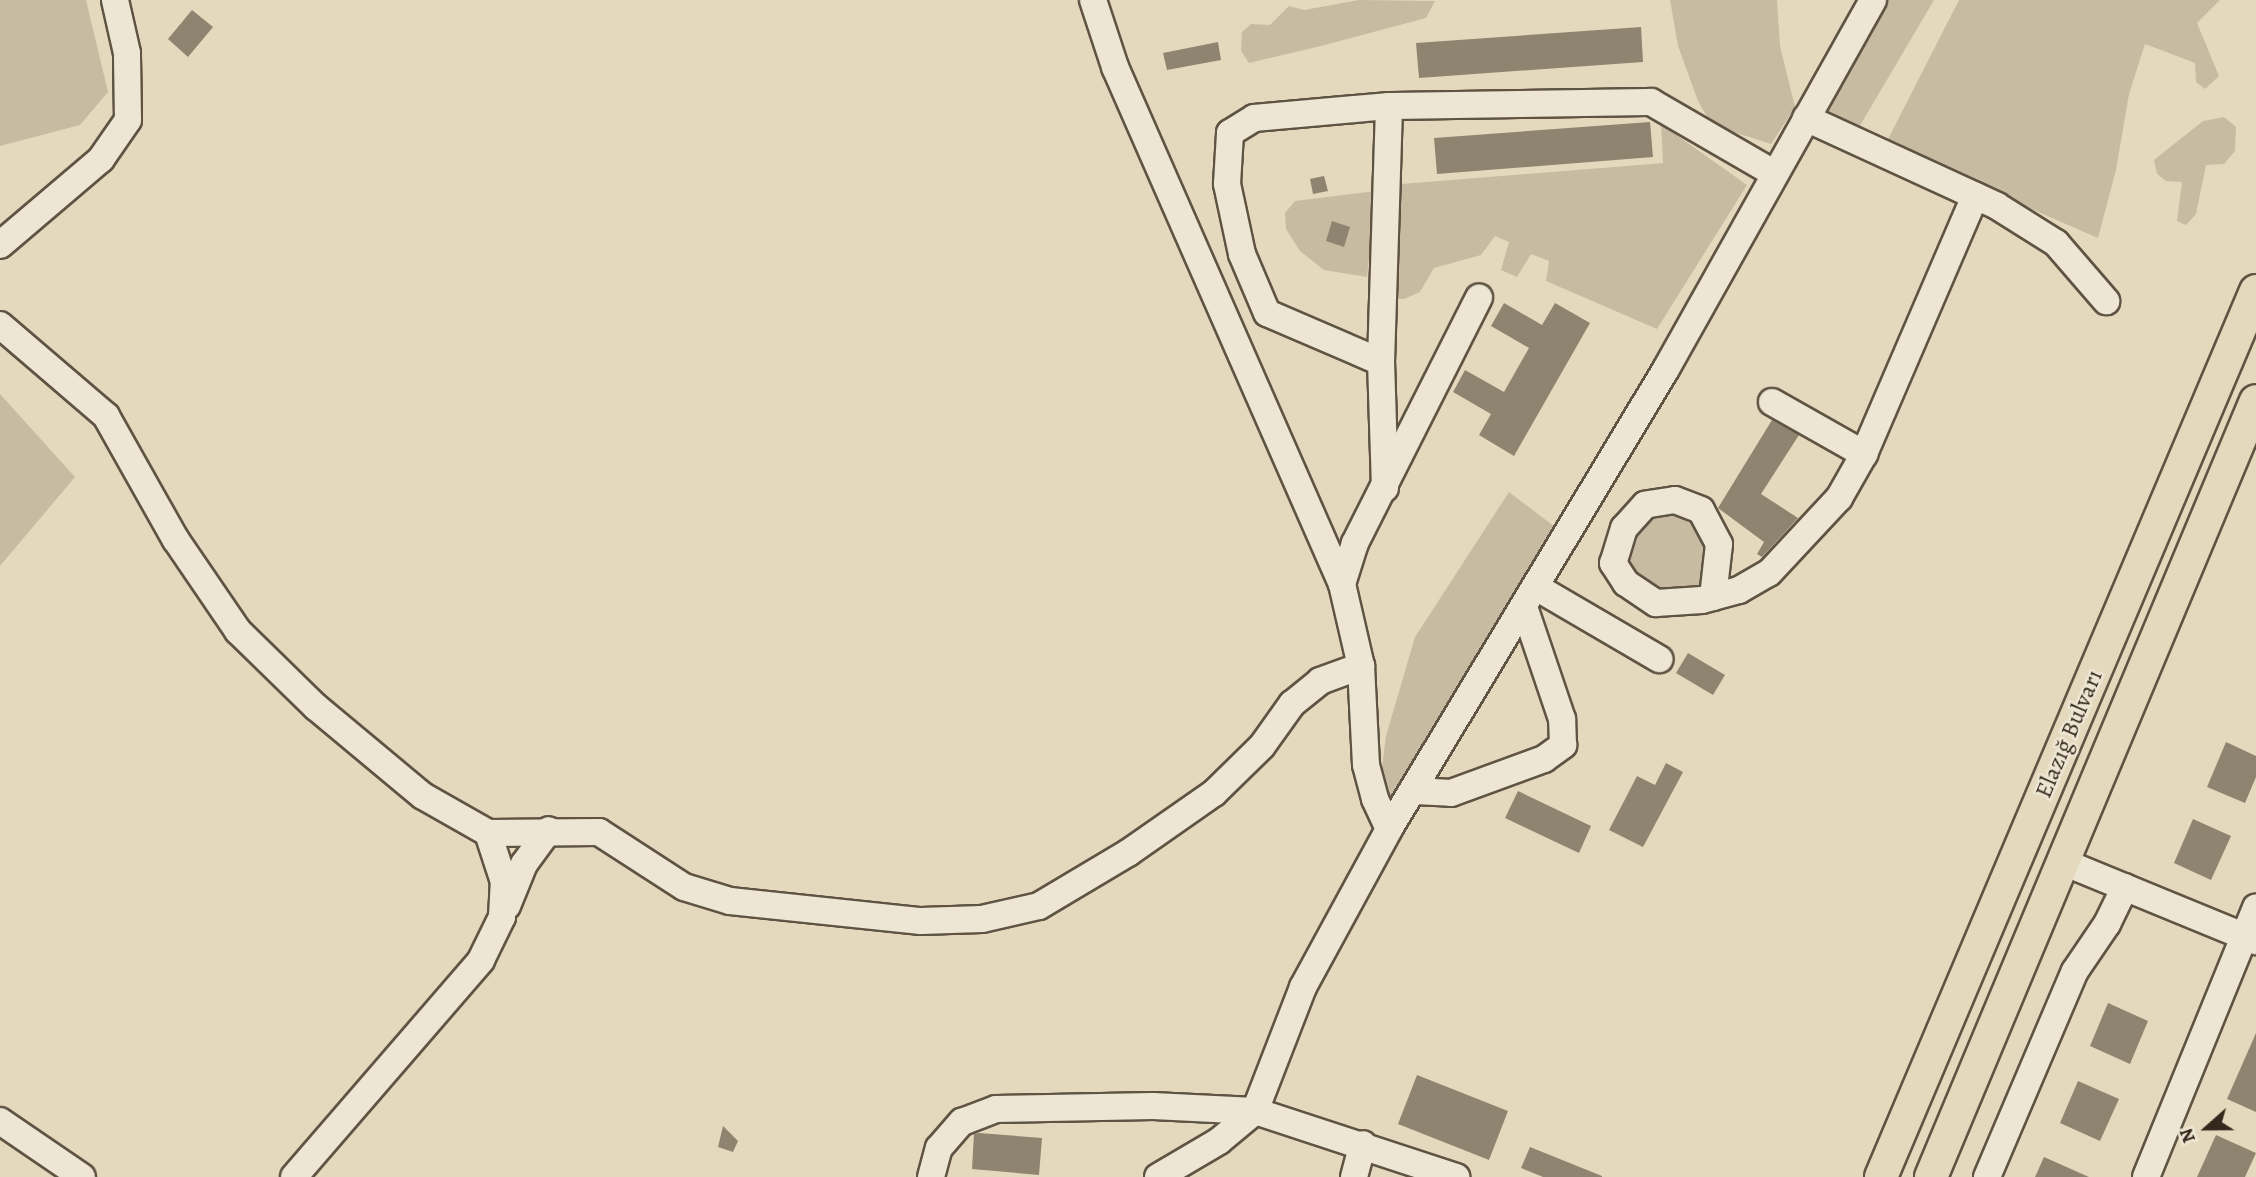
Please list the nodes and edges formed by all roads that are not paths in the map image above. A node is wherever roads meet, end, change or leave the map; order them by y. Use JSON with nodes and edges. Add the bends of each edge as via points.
{"nodes":[{"id":1,"x":115,"y":0,"type":"edge"},
{"id":2,"x":1093,"y":0,"type":"edge"},
{"id":3,"x":1873,"y":0,"type":"edge"},
{"id":4,"x":1389,"y":106,"type":"junction"},
{"id":5,"x":1806,"y":118,"type":"junction"},
{"id":6,"x":1775,"y":174,"type":"junction"},
{"id":7,"x":1975,"y":195,"type":"junction"},
{"id":8,"x":0,"y":245,"type":"edge"},
{"id":9,"x":2256,"y":291,"type":"edge"},
{"id":10,"x":1479,"y":298,"type":"dead end"},
{"id":11,"x":2106,"y":301,"type":"dead end"},
{"id":12,"x":0,"y":325,"type":"edge"},
{"id":13,"x":1381,"y":362,"type":"junction"},
{"id":14,"x":1772,"y":402,"type":"dead end"},
{"id":15,"x":2252,"y":415,"type":"edge"},
{"id":16,"x":1864,"y":454,"type":"junction"},
{"id":17,"x":1385,"y":488,"type":"junction"},
{"id":18,"x":1342,"y":584,"type":"junction"},
{"id":19,"x":1530,"y":597,"type":"junction"},
{"id":20,"x":1713,"y":597,"type":"junction"},
{"id":21,"x":1659,"y":659,"type":"dead end"},
{"id":22,"x":1361,"y":666,"type":"junction"},
{"id":23,"x":1415,"y":790,"type":"junction"},
{"id":24,"x":1389,"y":829,"type":"junction"},
{"id":25,"x":549,"y":830,"type":"junction"},
{"id":26,"x":488,"y":833,"type":"junction"},
{"id":27,"x":2063,"y":862,"type":"junction"},
{"id":28,"x":2125,"y":887,"type":"junction"},
{"id":29,"x":2256,"y":908,"type":"edge"},
{"id":30,"x":502,"y":918,"type":"junction"},
{"id":31,"x":2250,"y":939,"type":"edge"},
{"id":32,"x":1255,"y":1111,"type":"junction"},
{"id":33,"x":0,"y":1121,"type":"edge"},
{"id":34,"x":1363,"y":1144,"type":"junction"},
{"id":35,"x":82,"y":1177,"type":"edge"},
{"id":36,"x":294,"y":1177,"type":"edge"},
{"id":37,"x":931,"y":1177,"type":"edge"},
{"id":38,"x":1158,"y":1177,"type":"edge"},
{"id":39,"x":1354,"y":1177,"type":"edge"},
{"id":40,"x":1456,"y":1177,"type":"edge"},
{"id":41,"x":1881,"y":1177,"type":"edge"},
{"id":42,"x":1931,"y":1177,"type":"edge"},
{"id":43,"x":1987,"y":1177,"type":"edge"},
{"id":44,"x":2146,"y":1177,"type":"edge"}],
"edges":[{"from":1,"to":8,"type":"lane","via":[[127,53],[128,120],[101,159]]},
{"from":2,"to":18,"type":"lane","via":[[1115,66]]},
{"from":3,"to":5,"type":"lane"},
{"from":4,"to":6,"type":"lane","via":[[1651,102]]},
{"from":4,"to":13,"type":"lane"},
{"from":4,"to":13,"type":"lane","via":[[1254,118],[1230,133],[1227,184],[1242,254],[1267,313]]},
{"from":5,"to":6,"type":"lane"},
{"from":5,"to":7,"type":"lane"},
{"from":6,"to":19,"type":"lane"},
{"from":7,"to":11,"type":"lane","via":[[2056,243]]},
{"from":7,"to":16,"type":"lane"},
{"from":9,"to":41,"type":"main road","name":"Elazığ Bulvarı"},
{"from":10,"to":17,"type":"lane"},
{"from":12,"to":26,"type":"lane","via":[[106,416],[176,540],[238,631],[316,707],[424,796]]},
{"from":13,"to":17,"type":"lane"},
{"from":14,"to":16,"type":"lane"},
{"from":15,"to":27,"type":"main road","name":"Elazığ Bulvarı"},
{"from":16,"to":20,"type":"lane","via":[[1839,498],[1769,573]]},
{"from":17,"to":18,"type":"lane","via":[[1355,543]]},
{"from":18,"to":22,"type":"lane"},
{"from":19,"to":21,"type":"lane"},
{"from":19,"to":23,"type":"lane"},
{"from":19,"to":23,"type":"lane","via":[[1562,719],[1563,745],[1544,759],[1451,793]]},
{"from":20,"to":20,"type":"lane","via":[[1656,603],[1626,583],[1613,563],[1624,528],[1645,505],[1675,500],[1701,510],[1719,544]]},
{"from":22,"to":24,"type":"lane","via":[[1367,765]]},
{"from":22,"to":25,"type":"lane","via":[[1320,681],[1292,704],[1262,746],[1214,793],[1128,853],[1039,906],[982,919],[920,921],[730,901],[684,887],[599,832]]},
{"from":23,"to":24,"type":"lane"},
{"from":24,"to":32,"type":"lane","via":[[1303,987]]},
{"from":25,"to":26,"type":"lane"},
{"from":25,"to":30,"type":"lane","via":[[524,864]]},
{"from":26,"to":30,"type":"lane","via":[[504,882]]},
{"from":27,"to":28,"type":"lane"},
{"from":27,"to":42,"type":"main road","name":"Elazığ Bulvarı"},
{"from":28,"to":31,"type":"lane"},
{"from":28,"to":43,"type":"lane","via":[[2075,971]]},
{"from":29,"to":31,"type":"lane"},
{"from":30,"to":36,"type":"lane","via":[[481,960]]},
{"from":31,"to":44,"type":"lane"},
{"from":32,"to":34,"type":"lane"},
{"from":32,"to":37,"type":"lane","via":[[1153,1106],[996,1109],[962,1122],[939,1148]]},
{"from":32,"to":38,"type":"lane","via":[[1219,1141]]},
{"from":33,"to":35,"type":"lane"},
{"from":34,"to":39,"type":"lane"},
{"from":34,"to":40,"type":"lane"}]}
